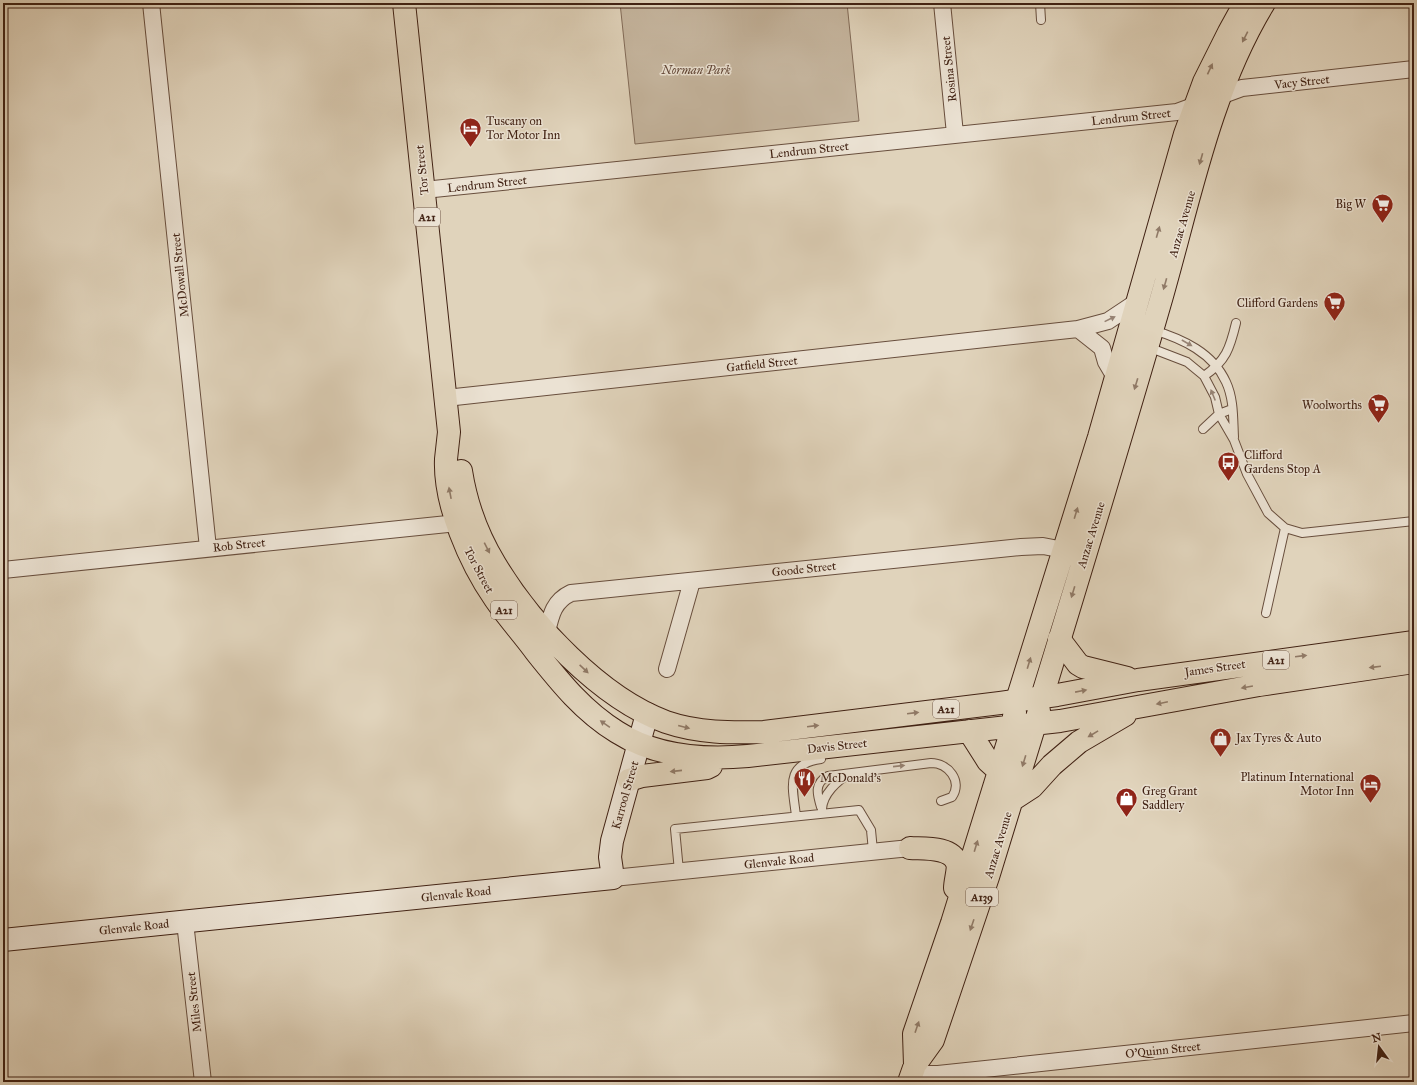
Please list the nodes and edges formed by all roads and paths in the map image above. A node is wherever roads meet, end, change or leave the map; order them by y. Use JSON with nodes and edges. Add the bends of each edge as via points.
{"nodes":[{"id":1,"x":151,"y":3,"type":"edge"},
{"id":2,"x":404,"y":3,"type":"edge"},
{"id":3,"x":942,"y":3,"type":"edge"},
{"id":4,"x":1040,"y":3,"type":"edge"},
{"id":5,"x":1246,"y":3,"type":"edge"},
{"id":6,"x":1264,"y":3,"type":"edge"},
{"id":7,"x":1041,"y":20,"type":"dead end"},
{"id":8,"x":1414,"y":69,"type":"edge"},
{"id":9,"x":1219,"y":95,"type":"junction"},
{"id":10,"x":1194,"y":107,"type":"junction"},
{"id":11,"x":956,"y":134,"type":"junction"},
{"id":12,"x":424,"y":190,"type":"junction"},
{"id":13,"x":1138,"y":300,"type":"junction"},
{"id":14,"x":1236,"y":324,"type":"dead end"},
{"id":15,"x":1078,"y":329,"type":"junction"},
{"id":16,"x":1139,"y":335,"type":"junction"},
{"id":17,"x":1217,"y":367,"type":"junction"},
{"id":18,"x":1204,"y":376,"type":"junction"},
{"id":19,"x":1116,"y":379,"type":"junction"},
{"id":20,"x":446,"y":398,"type":"junction"},
{"id":21,"x":1232,"y":409,"type":"junction"},
{"id":22,"x":1219,"y":414,"type":"junction"},
{"id":23,"x":1203,"y":429,"type":"dead end"},
{"id":24,"x":1234,"y":440,"type":"junction"},
{"id":25,"x":1414,"y":521,"type":"edge"},
{"id":26,"x":466,"y":523,"type":"junction"},
{"id":27,"x":1284,"y":528,"type":"junction"},
{"id":28,"x":208,"y":548,"type":"junction"},
{"id":29,"x":1075,"y":553,"type":"junction"},
{"id":30,"x":3,"y":570,"type":"edge"},
{"id":31,"x":692,"y":581,"type":"junction"},
{"id":32,"x":1266,"y":612,"type":"dead end"},
{"id":33,"x":547,"y":632,"type":"junction"},
{"id":34,"x":1059,"y":639,"type":"junction"},
{"id":35,"x":1414,"y":642,"type":"edge"},
{"id":36,"x":1414,"y":662,"type":"edge"},
{"id":37,"x":667,"y":669,"type":"dead end"},
{"id":38,"x":1138,"y":680,"type":"junction"},
{"id":39,"x":1042,"y":697,"type":"junction"},
{"id":40,"x":1017,"y":700,"type":"junction"},
{"id":41,"x":1138,"y":707,"type":"junction"},
{"id":42,"x":647,"y":714,"type":"junction"},
{"id":43,"x":1036,"y":723,"type":"junction"},
{"id":44,"x":1012,"y":725,"type":"junction"},
{"id":45,"x":969,"y":731,"type":"junction"},
{"id":46,"x":639,"y":743,"type":"junction"},
{"id":47,"x":849,"y":745,"type":"junction"},
{"id":48,"x":726,"y":758,"type":"junction"},
{"id":49,"x":999,"y":771,"type":"junction"},
{"id":50,"x":851,"y":773,"type":"junction"},
{"id":51,"x":629,"y":780,"type":"junction"},
{"id":52,"x":1012,"y":800,"type":"junction"},
{"id":53,"x":941,"y":801,"type":"dead end"},
{"id":54,"x":822,"y":810,"type":"junction"},
{"id":55,"x":796,"y":816,"type":"junction"},
{"id":56,"x":910,"y":848,"type":"joint"},
{"id":57,"x":873,"y":851,"type":"junction"},
{"id":58,"x":680,"y":871,"type":"junction"},
{"id":59,"x":612,"y":878,"type":"junction"},
{"id":60,"x":185,"y":922,"type":"junction"},
{"id":61,"x":952,"y":923,"type":"junction"},
{"id":62,"x":3,"y":940,"type":"edge"},
{"id":63,"x":1414,"y":1023,"type":"edge"},
{"id":64,"x":912,"y":1074,"type":"edge"},
{"id":65,"x":203,"y":1082,"type":"edge"}],
"edges":[{"from":1,"to":28,"type":"street","name":"McDowall Street"},
{"from":2,"to":12,"type":"main road","name":"Tor Street","number":"A21"},
{"from":3,"to":11,"type":"street","name":"Rosina Street"},
{"from":4,"to":7,"type":"lane"},
{"from":10,"to":5,"type":"main road","name":"Anzac Avenue","one_way":true,"via":[[1216,56]]},
{"from":6,"to":9,"type":"main road","name":"Anzac Avenue","one_way":true,"via":[[1244,38]]},
{"from":8,"to":9,"type":"street","name":"Vacy Street","via":[[1242,88]]},
{"from":9,"to":10,"type":"street","name":"Vacy Street"},
{"from":9,"to":16,"type":"main road","name":"Anzac Avenue","one_way":true},
{"from":10,"to":11,"type":"street","name":"Lendrum Street","via":[[1130,118]]},
{"from":13,"to":10,"type":"main road","name":"Anzac Avenue","one_way":true},
{"from":11,"to":12,"type":"street","name":"Lendrum Street"},
{"from":12,"to":20,"type":"main road","name":"Tor Street","number":"A21"},
{"from":15,"to":13,"type":"street","name":"Gatfield Street","one_way":true,"via":[[1108,321]]},
{"from":13,"to":16,"type":"main road","name":"Anzac Avenue"},
{"from":14,"to":17,"type":"lane","via":[[1229,349]]},
{"from":15,"to":19,"type":"street","via":[[1102,348],[1106,362]]},
{"from":15,"to":20,"type":"street","name":"Gatfield Street"},
{"from":16,"to":17,"type":"lane","one_way":true,"via":[[1187,343],[1200,350]]},
{"from":16,"to":18,"type":"lane","via":[[1187,362]]},
{"from":16,"to":19,"type":"main road","name":"Anzac Avenue"},
{"from":16,"to":29,"type":"main road","name":"Anzac Avenue","one_way":true},
{"from":17,"to":18,"type":"lane"},
{"from":17,"to":21,"type":"lane","via":[[1227,383]]},
{"from":22,"to":18,"type":"lane","one_way":true,"via":[[1215,397]]},
{"from":29,"to":19,"type":"main road","name":"Anzac Avenue","one_way":true},
{"from":20,"to":26,"type":"main road","name":"Tor Street","number":"A21","via":[[449,432],[458,457],[467,498]]},
{"from":21,"to":22,"type":"lane"},
{"from":21,"to":24,"type":"lane"},
{"from":22,"to":23,"type":"lane"},
{"from":22,"to":24,"type":"lane"},
{"from":24,"to":27,"type":"lane","via":[[1247,474],[1268,513]]},
{"from":25,"to":27,"type":"lane","via":[[1302,533]]},
{"from":26,"to":28,"type":"street","name":"Rob Street"},
{"from":26,"to":33,"type":"main road","name":"Tor Street","number":"A21","one_way":true,"via":[[508,584]]},
{"from":46,"to":26,"type":"main road","name":"Tor Street","number":"A21","one_way":true,"via":[[618,733],[595,717],[568,692],[496,600],[475,567]]},
{"from":27,"to":32,"type":"lane"},
{"from":28,"to":30,"type":"street","name":"Rob Street"},
{"from":29,"to":31,"type":"street","name":"Goode Street","via":[[1043,546],[1021,547]]},
{"from":29,"to":34,"type":"main road","name":"Anzac Avenue","one_way":true},
{"from":40,"to":29,"type":"main road","name":"Anzac Avenue","one_way":true},
{"from":31,"to":33,"type":"street","name":"Goode Street","via":[[571,593],[563,597],[554,608]]},
{"from":31,"to":37,"type":"street"},
{"from":33,"to":42,"type":"main road","name":"Tor Street","number":"A21","one_way":true,"via":[[564,651],[605,687]]},
{"from":34,"to":38,"type":"main road","via":[[1083,668]]},
{"from":34,"to":39,"type":"main road","name":"Anzac Avenue"},
{"from":38,"to":35,"type":"main road","name":"James Street","number":"A21","one_way":true},
{"from":36,"to":41,"type":"main road","name":"James Street","number":"A21","one_way":true,"via":[[1259,685]]},
{"from":39,"to":38,"type":"main road","name":"James Street","number":"A21","one_way":true},
{"from":39,"to":40,"type":"main road","name":"James Street","number":"A21"},
{"from":39,"to":43,"type":"main road","name":"Anzac Avenue","number":"A139"},
{"from":42,"to":40,"type":"main road","name":"Davis Street","number":"A21","one_way":true,"via":[[687,728],[729,733],[764,732]]},
{"from":40,"to":44,"type":"main road","name":"Anzac Avenue","number":"A139"},
{"from":41,"to":43,"type":"main road","name":"James Street","number":"A21"},
{"from":41,"to":52,"type":"main road","one_way":true,"via":[[1079,742],[1052,765],[1032,787]]},
{"from":42,"to":46,"type":"street","name":"Karrool Street"},
{"from":43,"to":44,"type":"main road","name":"Davis Street","number":"A21"},
{"from":43,"to":52,"type":"main road","name":"Anzac Avenue","number":"A139","one_way":true},
{"from":44,"to":45,"type":"main road","name":"Davis Street","number":"A21"},
{"from":44,"to":49,"type":"main road","name":"Anzac Avenue","number":"A139"},
{"from":45,"to":47,"type":"main road","name":"Davis Street","number":"A21"},
{"from":45,"to":49,"type":"main road","via":[[988,761]]},
{"from":46,"to":48,"type":"main road","name":"Davis Street","number":"A21","via":[[677,754]]},
{"from":46,"to":51,"type":"street","name":"Karrool Street"},
{"from":47,"to":48,"type":"main road","name":"Davis Street","number":"A21"},
{"from":47,"to":55,"type":"lane","via":[[826,758],[809,760],[796,770],[792,783]]},
{"from":48,"to":51,"type":"main road","one_way":true,"via":[[707,768]]},
{"from":61,"to":49,"type":"main road","name":"Anzac Avenue","number":"A139","one_way":true},
{"from":50,"to":53,"type":"lane","one_way":true,"via":[[939,763],[954,777],[956,788],[952,797]]},
{"from":50,"to":54,"type":"lane","via":[[828,792]]},
{"from":50,"to":54,"type":"lane","via":[[828,776],[819,783],[816,792]]},
{"from":51,"to":59,"type":"street","name":"Karrool Street","via":[[612,841]]},
{"from":52,"to":64,"type":"main road","name":"Anzac Avenue","number":"A139","one_way":true,"via":[[933,1040]]},
{"from":54,"to":55,"type":"lane"},
{"from":54,"to":57,"type":"lane","via":[[859,810],[871,830]]},
{"from":55,"to":58,"type":"lane","via":[[675,829]]},
{"from":56,"to":57,"type":"street","name":"Glenvale Road"},
{"from":56,"to":61,"type":"main road","via":[[941,851],[952,855],[957,863]]},
{"from":57,"to":58,"type":"street","name":"Glenvale Road"},
{"from":58,"to":59,"type":"street","name":"Glenvale Road"},
{"from":59,"to":60,"type":"street","name":"Glenvale Road"},
{"from":60,"to":62,"type":"street","name":"Glenvale Road"},
{"from":60,"to":65,"type":"street","name":"Miles Street"},
{"from":64,"to":61,"type":"main road","name":"Anzac Avenue","number":"A139","one_way":true,"via":[[914,1034]]},
{"from":63,"to":64,"type":"street","name":"O'Quinn Street","via":[[944,1074]]}]}
